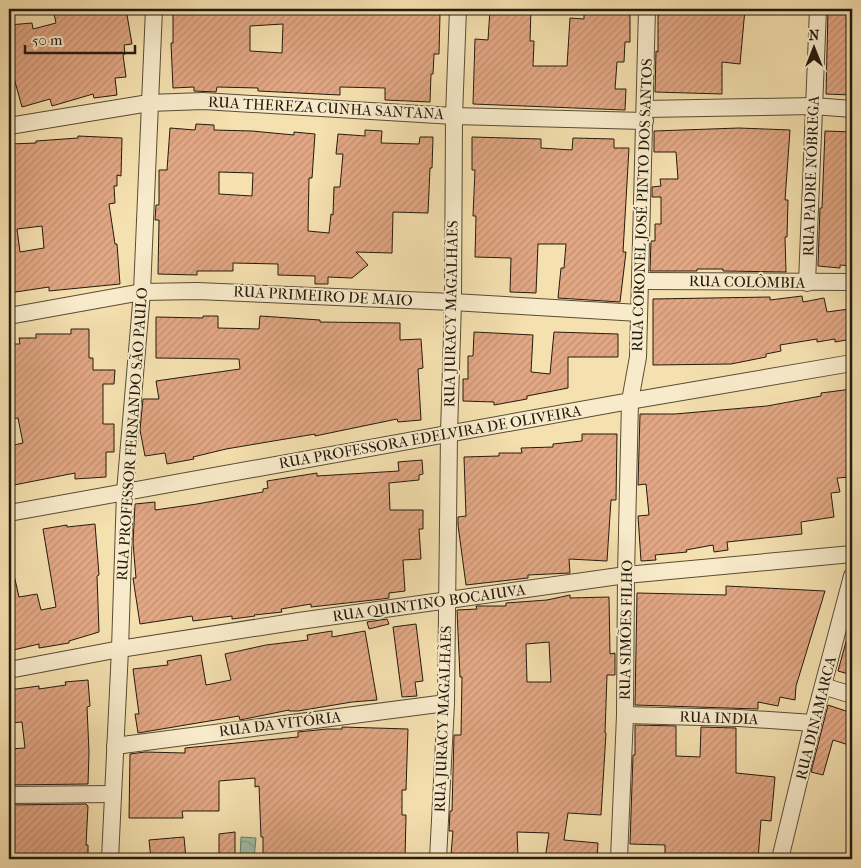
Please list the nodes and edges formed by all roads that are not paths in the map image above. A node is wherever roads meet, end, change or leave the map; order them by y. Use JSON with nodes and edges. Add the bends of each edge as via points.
{"nodes":[{"id":1,"x":154,"y":9,"type":"edge"},
{"id":2,"x":458,"y":9,"type":"edge"},
{"id":3,"x":647,"y":9,"type":"edge"},
{"id":4,"x":818,"y":9,"type":"edge"},
{"id":5,"x":149,"y":103,"type":"junction"},
{"id":6,"x":813,"y":106,"type":"junction"},
{"id":7,"x":852,"y":109,"type":"edge"},
{"id":8,"x":645,"y":115,"type":"junction"},
{"id":9,"x":454,"y":116,"type":"junction"},
{"id":10,"x":9,"y":126,"type":"edge"},
{"id":11,"x":641,"y":281,"type":"junction"},
{"id":12,"x":807,"y":282,"type":"junction"},
{"id":13,"x":852,"y":282,"type":"edge"},
{"id":14,"x":142,"y":292,"type":"junction"},
{"id":15,"x":453,"y":302,"type":"junction"},
{"id":16,"x":639,"y":313,"type":"junction"},
{"id":17,"x":9,"y":316,"type":"edge"},
{"id":18,"x":852,"y":363,"type":"edge"},
{"id":19,"x":630,"y":400,"type":"junction"},
{"id":20,"x":449,"y":433,"type":"junction"},
{"id":21,"x":125,"y":492,"type":"junction"},
{"id":22,"x":9,"y":513,"type":"edge"},
{"id":23,"x":852,"y":554,"type":"edge"},
{"id":24,"x":626,"y":575,"type":"junction"},
{"id":25,"x":852,"y":576,"type":"edge"},
{"id":26,"x":447,"y":600,"type":"junction"},
{"id":27,"x":120,"y":649,"type":"junction"},
{"id":28,"x":9,"y":670,"type":"edge"},
{"id":29,"x":823,"y":686,"type":"junction"},
{"id":30,"x":852,"y":695,"type":"edge"},
{"id":31,"x":446,"y":703,"type":"junction"},
{"id":32,"x":625,"y":715,"type":"junction"},
{"id":33,"x":813,"y":723,"type":"junction"},
{"id":34,"x":115,"y":746,"type":"junction"},
{"id":35,"x":113,"y":794,"type":"junction"},
{"id":36,"x":9,"y":795,"type":"edge"},
{"id":37,"x":110,"y":859,"type":"edge"},
{"id":38,"x":438,"y":859,"type":"edge"},
{"id":39,"x":619,"y":859,"type":"edge"},
{"id":40,"x":780,"y":859,"type":"edge"}],
"edges":[{"from":1,"to":5,"type":"street","name":"RUA PROFESSOR FERNANDO SÃO PAULO"},
{"from":2,"to":9,"type":"street","name":"RUA JURACY MAGALHÃES"},
{"from":3,"to":8,"type":"street","name":"RUA CORONEL JOSÉ PINTO DOS SANTOS"},
{"from":4,"to":6,"type":"street","name":"RUA PADRE NÓBREGA"},
{"from":5,"to":9,"type":"street","name":"RUA THEREZA CUNHA SANTANA","via":[[228,102]]},
{"from":5,"to":10,"type":"street","name":"RUA THEREZA CUNHA SANTANA"},
{"from":5,"to":14,"type":"street","name":"RUA PROFESSOR FERNANDO SÃO PAULO"},
{"from":6,"to":7,"type":"street","name":"RUA THEREZA CUNHA SANTANA"},
{"from":6,"to":8,"type":"street","name":"RUA THEREZA CUNHA SANTANA"},
{"from":6,"to":12,"type":"street","name":"RUA PADRE NÓBREGA"},
{"from":8,"to":9,"type":"street","name":"RUA THEREZA CUNHA SANTANA"},
{"from":8,"to":11,"type":"street","name":"RUA CORONEL JOSÉ PINTO DOS SANTOS"},
{"from":9,"to":15,"type":"street","name":"RUA JURACY MAGALHÃES"},
{"from":11,"to":12,"type":"street","name":"RUA COLÔMBIA"},
{"from":11,"to":16,"type":"street","name":"RUA CORONEL JOSÉ PINTO DOS SANTOS"},
{"from":12,"to":13,"type":"street","name":"RUA COLÔMBIA"},
{"from":14,"to":15,"type":"street","name":"RUA PRIMEIRO DE MAIO","via":[[246,292]]},
{"from":14,"to":17,"type":"street","name":"RUA PRIMEIRO DE MAIO"},
{"from":14,"to":21,"type":"street","name":"RUA PROFESSOR FERNANDO SÃO PAULO"},
{"from":15,"to":16,"type":"street","name":"RUA PRIMEIRO DE MAIO"},
{"from":15,"to":20,"type":"street","name":"RUA JURACY MAGALHÃES"},
{"from":16,"to":19,"type":"street","name":"RUA CORONEL JOSÉ PINTO DOS SANTOS","via":[[638,357]]},
{"from":18,"to":19,"type":"street","name":"RUA PROFESSORA EDELVIRA DE OLIVEIRA"},
{"from":19,"to":20,"type":"street","name":"RUA PROFESSORA EDELVIRA DE OLIVEIRA"},
{"from":19,"to":24,"type":"street","name":"RUA SIMÕES FILHO"},
{"from":20,"to":21,"type":"street","name":"RUA PROFESSORA EDELVIRA DE OLIVEIRA"},
{"from":20,"to":26,"type":"street","name":"RUA JURACY MAGALHÃES"},
{"from":21,"to":22,"type":"street","name":"RUA PROFESSORA EDELVIRA DE OLIVEIRA"},
{"from":21,"to":27,"type":"street","name":"RUA PROFESSOR FERNANDO SÃO PAULO"},
{"from":23,"to":24,"type":"street","name":"RUA QUINTINO BOCAIUVA"},
{"from":24,"to":26,"type":"street","name":"RUA QUINTINO BOCAIUVA"},
{"from":24,"to":32,"type":"street","name":"RUA SIMÕES FILHO"},
{"from":25,"to":29,"type":"street","name":"RUA DINAMARCA"},
{"from":26,"to":27,"type":"street","name":"RUA QUINTINO BOCAIUVA"},
{"from":26,"to":31,"type":"street","name":"RUA JURACY MAGALHÃES"},
{"from":27,"to":28,"type":"street","name":"RUA QUINTINO BOCAIUVA"},
{"from":27,"to":34,"type":"street","name":"RUA PROFESSOR FERNANDO SÃO PAULO"},
{"from":29,"to":30,"type":"street"},
{"from":29,"to":33,"type":"street","name":"RUA DINAMARCA"},
{"from":31,"to":34,"type":"street","name":"RUA DA VITÓRIA"},
{"from":31,"to":38,"type":"street","name":"RUA JURACY MAGALHÃES"},
{"from":32,"to":33,"type":"street","name":"RUA INDIA"},
{"from":32,"to":39,"type":"street","name":"RUA SIMÕES FILHO"},
{"from":33,"to":40,"type":"street","name":"RUA DINAMARCA"},
{"from":34,"to":35,"type":"street","name":"RUA PROFESSOR FERNANDO SÃO PAULO"},
{"from":35,"to":36,"type":"street"},
{"from":35,"to":37,"type":"street","name":"RUA PROFESSOR FERNANDO SÃO PAULO"}]}
